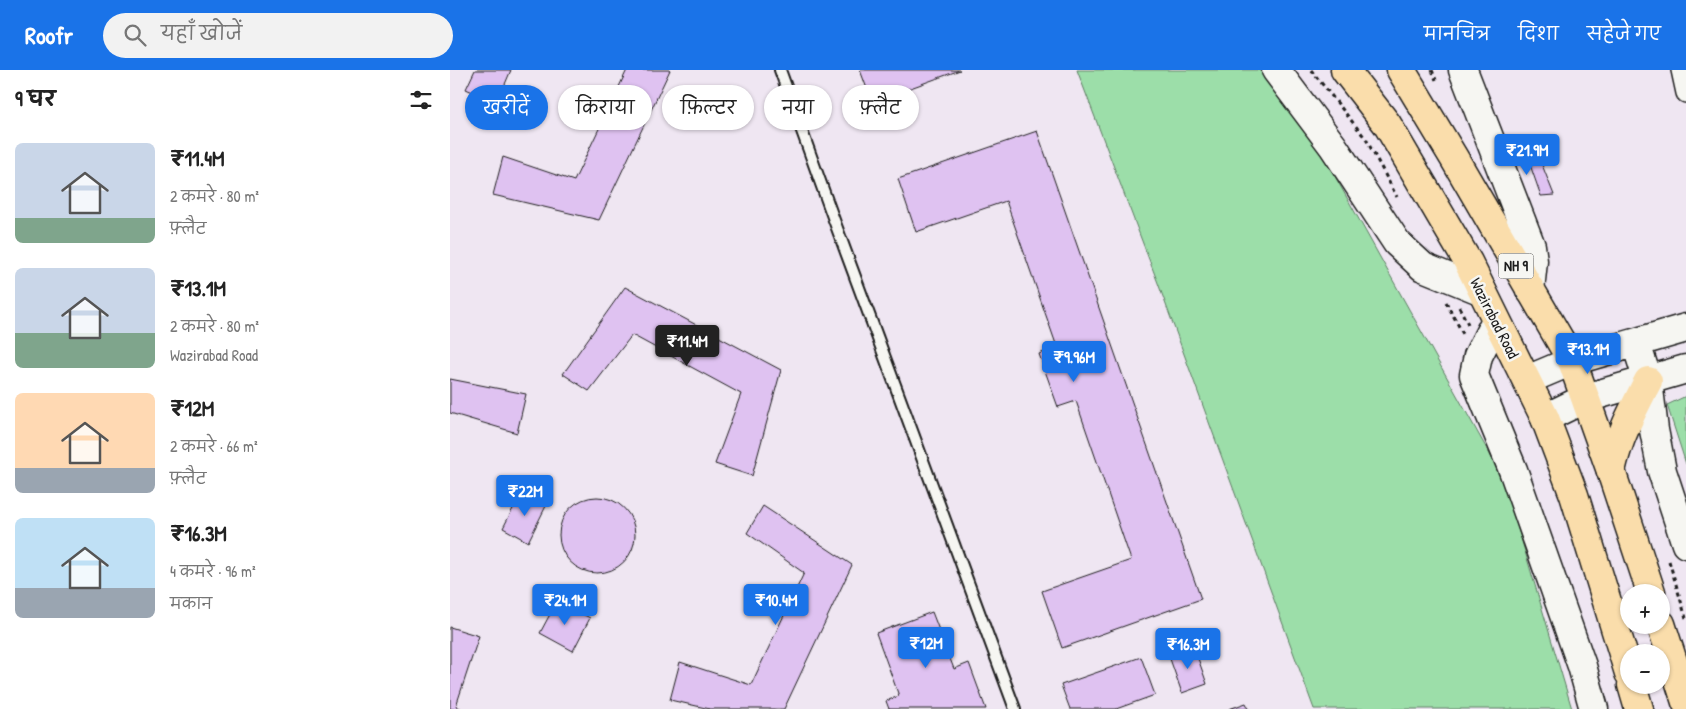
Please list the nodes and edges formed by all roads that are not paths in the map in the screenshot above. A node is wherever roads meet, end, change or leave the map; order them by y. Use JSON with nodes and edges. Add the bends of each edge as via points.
{"nodes":[{"id":1,"x":780,"y":70,"type":"edge"},
{"id":2,"x":1276,"y":70,"type":"edge"},
{"id":3,"x":1345,"y":70,"type":"edge"},
{"id":4,"x":1401,"y":70,"type":"edge"},
{"id":5,"x":1463,"y":70,"type":"edge"},
{"id":6,"x":1681,"y":70,"type":"edge"},
{"id":7,"x":1686,"y":93,"type":"edge"},
{"id":8,"x":1530,"y":290,"type":"junction"},
{"id":9,"x":1482,"y":291,"type":"junction"},
{"id":10,"x":1496,"y":320,"type":"junction"},
{"id":11,"x":1686,"y":328,"type":"edge"},
{"id":12,"x":1636,"y":343,"type":"junction"},
{"id":13,"x":1572,"y":360,"type":"junction"},
{"id":14,"x":1686,"y":369,"type":"edge"},
{"id":15,"x":1527,"y":380,"type":"junction"},
{"id":16,"x":1648,"y":381,"type":"junction"},
{"id":17,"x":1586,"y":398,"type":"junction"},
{"id":18,"x":1545,"y":418,"type":"junction"},
{"id":19,"x":1611,"y":471,"type":"junction"},
{"id":20,"x":1686,"y":544,"type":"edge"},
{"id":21,"x":1648,"y":584,"type":"edge"},
{"id":22,"x":1664,"y":634,"type":"edge"},
{"id":23,"x":1620,"y":644,"type":"edge"},
{"id":24,"x":1635,"y":694,"type":"edge"},
{"id":25,"x":1686,"y":702,"type":"edge"},
{"id":26,"x":1015,"y":709,"type":"edge"},
{"id":27,"x":1594,"y":709,"type":"edge"},
{"id":28,"x":1639,"y":709,"type":"edge"}],
"edges":[{"from":1,"to":26,"type":"lane"},
{"from":2,"to":9,"type":"street","via":[[1333,146],[1397,244],[1422,267]]},
{"from":3,"to":9,"type":"main road","name":"Wazirabad Road","number":"NH 9","via":[[1387,124]]},
{"from":4,"to":8,"type":"main road","number":"NH 9"},
{"from":5,"to":8,"type":"street","via":[[1531,246]]},
{"from":6,"to":7,"type":"street"},
{"from":8,"to":13,"type":"main road","number":"NH 9"},
{"from":9,"to":10,"type":"main road","name":"Wazirabad Road","number":"NH 9"},
{"from":10,"to":15,"type":"main road","name":"Wazirabad Road","number":"NH 9"},
{"from":10,"to":27,"type":"street","via":[[1478,356],[1474,374],[1513,470]]},
{"from":11,"to":12,"type":"street"},
{"from":12,"to":13,"type":"street"},
{"from":12,"to":16,"type":"street"},
{"from":13,"to":15,"type":"street"},
{"from":13,"to":17,"type":"main road","number":"NH 9"},
{"from":14,"to":16,"type":"street"},
{"from":15,"to":18,"type":"main road","name":"Wazirabad Road","number":"NH 9"},
{"from":16,"to":17,"type":"street"},
{"from":16,"to":19,"type":"main road","via":[[1622,431]]},
{"from":16,"to":20,"type":"street","via":[[1662,471]]},
{"from":17,"to":18,"type":"street"},
{"from":17,"to":19,"type":"main road","number":"NH 9"},
{"from":18,"to":23,"type":"main road","name":"Wazirabad Road","number":"NH 9","via":[[1574,495]]},
{"from":19,"to":21,"type":"main road","number":"NH 9"},
{"from":22,"to":25,"type":"main road"},
{"from":24,"to":28,"type":"main road"}]}
